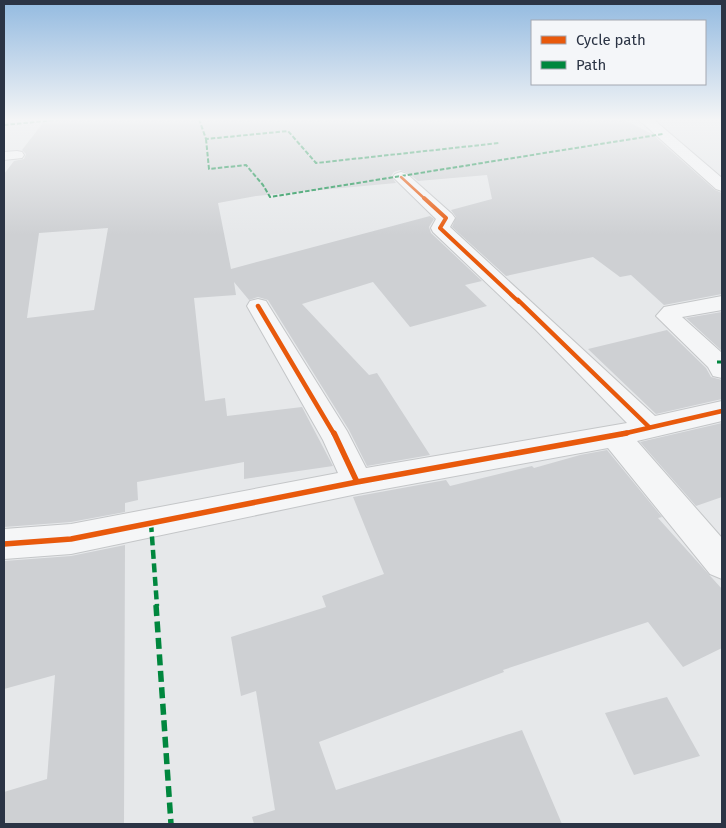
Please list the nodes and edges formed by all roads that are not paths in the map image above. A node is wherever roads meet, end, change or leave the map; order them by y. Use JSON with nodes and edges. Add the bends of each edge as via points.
{"nodes":[{"id":1,"x":690,"y":158,"type":"edge"},
{"id":2,"x":401,"y":177,"type":"dead end"},
{"id":3,"x":722,"y":186,"type":"edge"},
{"id":4,"x":722,"y":303,"type":"edge"},
{"id":5,"x":258,"y":306,"type":"dead end"},
{"id":6,"x":722,"y":370,"type":"edge"},
{"id":7,"x":722,"y":411,"type":"edge"},
{"id":8,"x":649,"y":428,"type":"junction"},
{"id":9,"x":615,"y":436,"type":"junction"},
{"id":10,"x":357,"y":482,"type":"junction"},
{"id":11,"x":4,"y":544,"type":"edge"},
{"id":12,"x":722,"y":563,"type":"edge"}],
"edges":[{"from":1,"to":3,"type":"street"},
{"from":2,"to":8,"type":"street","via":[[446,218],[440,228]]},
{"from":4,"to":6,"type":"street","via":[[672,312],[667,316]]},
{"from":5,"to":10,"type":"street","via":[[337,439]]},
{"from":7,"to":8,"type":"street"},
{"from":8,"to":9,"type":"street"},
{"from":9,"to":10,"type":"street"},
{"from":9,"to":12,"type":"street"},
{"from":10,"to":11,"type":"street","via":[[71,539]]}]}
